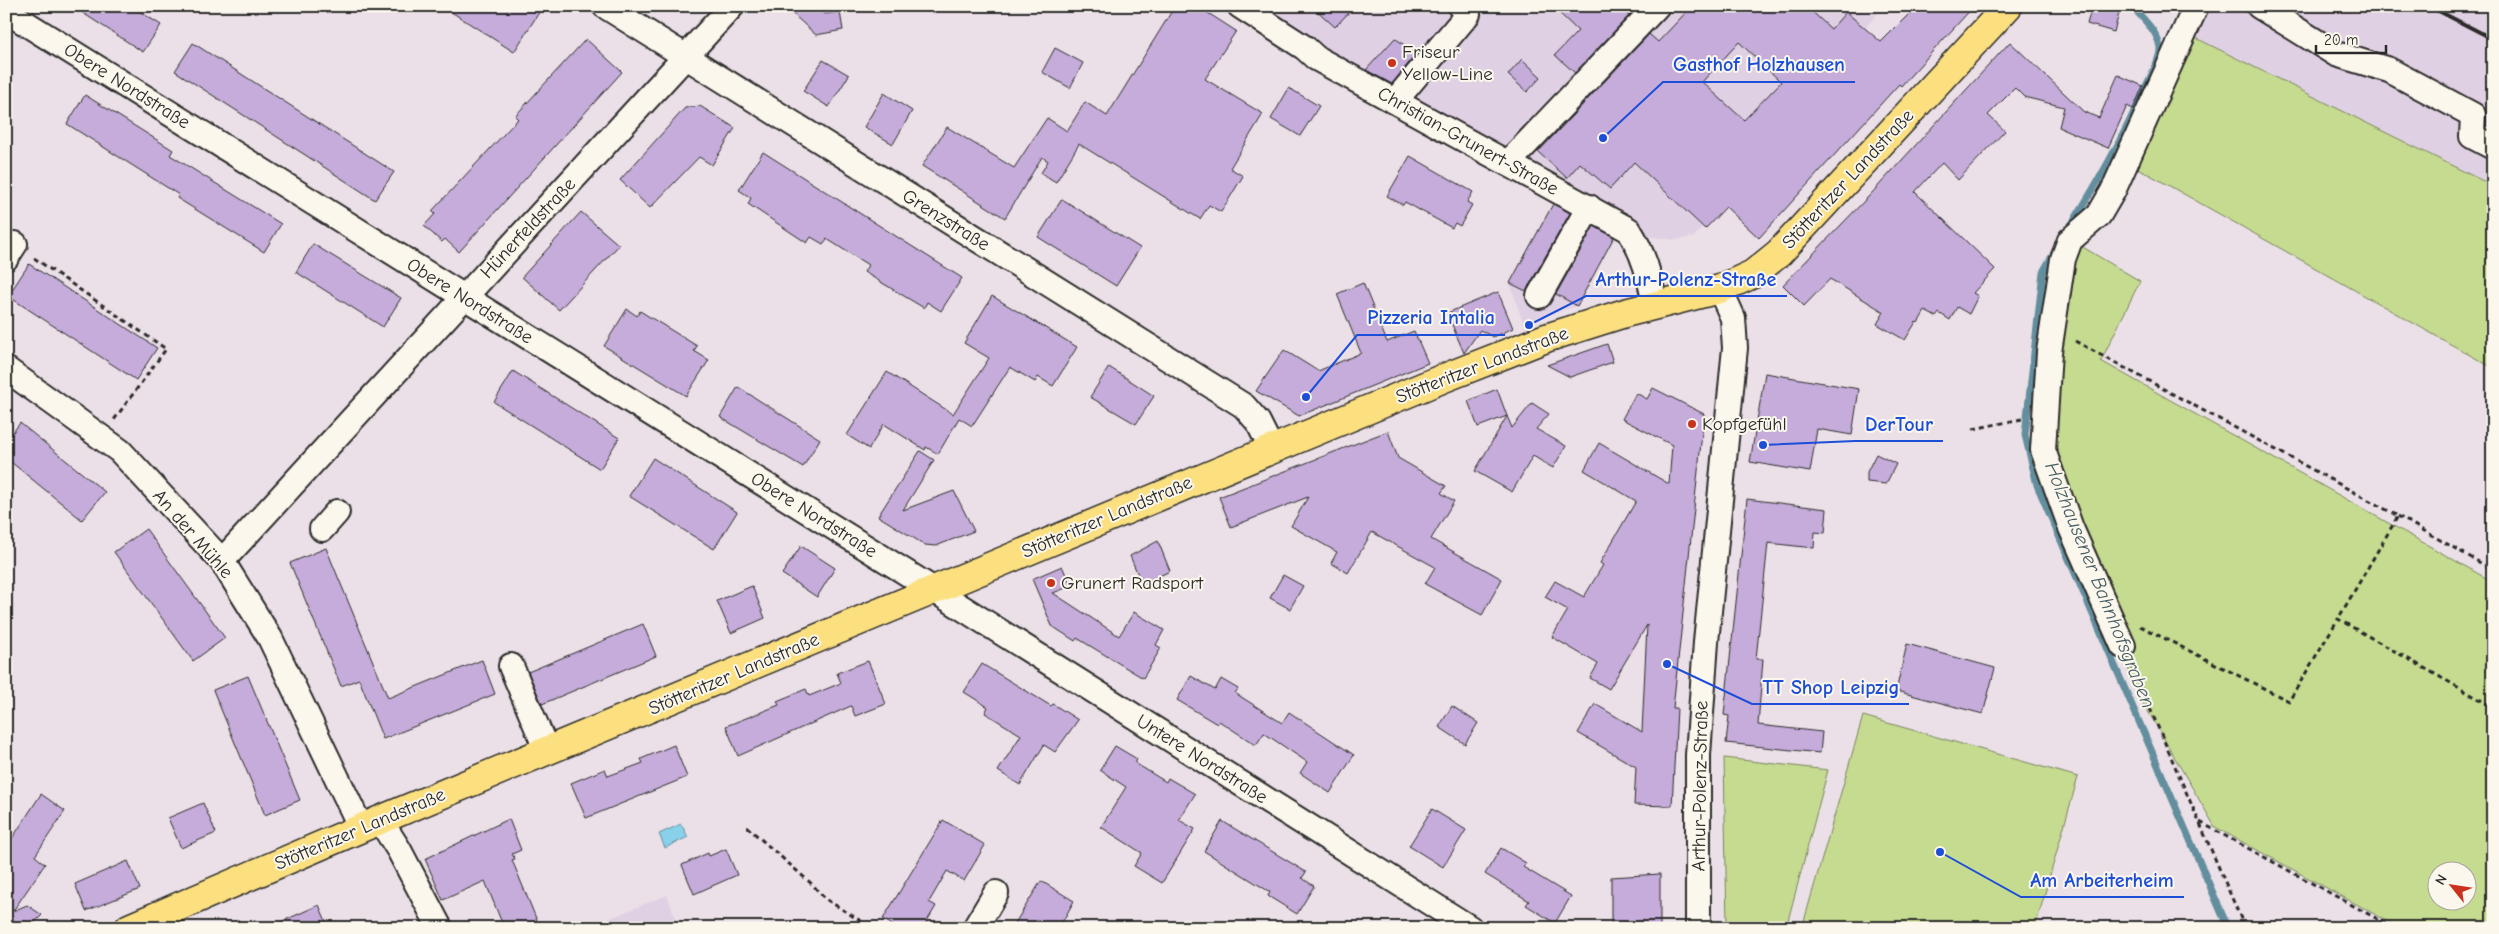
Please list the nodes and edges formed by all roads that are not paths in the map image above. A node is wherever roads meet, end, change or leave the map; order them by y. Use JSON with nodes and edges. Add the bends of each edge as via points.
{"nodes":[{"id":1,"x":605,"y":6,"type":"edge"},
{"id":2,"x":732,"y":6,"type":"edge"},
{"id":3,"x":1240,"y":6,"type":"edge"},
{"id":4,"x":1657,"y":6,"type":"edge"},
{"id":5,"x":2008,"y":6,"type":"edge"},
{"id":6,"x":2196,"y":6,"type":"edge"},
{"id":7,"x":2259,"y":6,"type":"edge"},
{"id":8,"x":1468,"y":9,"type":"edge"},
{"id":9,"x":6,"y":11,"type":"edge"},
{"id":10,"x":685,"y":57,"type":"junction"},
{"id":11,"x":1394,"y":101,"type":"junction"},
{"id":12,"x":2493,"y":146,"type":"edge"},
{"id":13,"x":1508,"y":163,"type":"junction"},
{"id":14,"x":1589,"y":207,"type":"junction"},
{"id":15,"x":1720,"y":289,"type":"junction"},
{"id":16,"x":1539,"y":296,"type":"dead end"},
{"id":17,"x":464,"y":298,"type":"junction"},
{"id":18,"x":1655,"y":305,"type":"junction"},
{"id":19,"x":9,"y":377,"type":"edge"},
{"id":20,"x":1271,"y":448,"type":"junction"},
{"id":21,"x":222,"y":560,"type":"junction"},
{"id":22,"x":934,"y":590,"type":"junction"},
{"id":23,"x":2123,"y":646,"type":"road end"},
{"id":24,"x":510,"y":666,"type":"dead end"},
{"id":25,"x":547,"y":751,"type":"junction"},
{"id":26,"x":371,"y":824,"type":"junction"},
{"id":27,"x":996,"y":893,"type":"dead end"},
{"id":28,"x":129,"y":928,"type":"edge"},
{"id":29,"x":440,"y":928,"type":"edge"},
{"id":30,"x":975,"y":928,"type":"edge"},
{"id":31,"x":1470,"y":928,"type":"edge"},
{"id":32,"x":1698,"y":928,"type":"edge"}],
"edges":[{"from":1,"to":10,"type":"street","name":"Grenzstraße"},
{"from":2,"to":10,"type":"street","name":"Hünerfeldstraße"},
{"from":3,"to":11,"type":"street","name":"Christian-Grunert-Straße","via":[[1316,58]]},
{"from":4,"to":13,"type":"street"},
{"from":5,"to":15,"type":"main road","name":"Stötteritzer Landstraße","via":[[1779,253],[1753,274]]},
{"from":6,"to":23,"type":"street","via":[[2113,191],[2099,215],[2070,240],[2061,268],[2052,329],[2043,450],[2071,528]]},
{"from":7,"to":12,"type":"street","via":[[2336,54],[2389,70],[2473,115],[2472,136]]},
{"from":8,"to":11,"type":"street"},
{"from":9,"to":17,"type":"street","name":"Obere Nordstraße"},
{"from":10,"to":17,"type":"street","name":"Hünerfeldstraße"},
{"from":10,"to":20,"type":"street","name":"Grenzstraße","via":[[1244,406],[1258,422]]},
{"from":11,"to":13,"type":"street","name":"Christian-Grunert-Straße"},
{"from":13,"to":14,"type":"street","name":"Christian-Grunert-Straße"},
{"from":14,"to":16,"type":"street"},
{"from":14,"to":18,"type":"street","name":"Christian-Grunert-Straße","via":[[1630,230],[1648,268]]},
{"from":15,"to":18,"type":"main road","name":"Stötteritzer Landstraße"},
{"from":15,"to":32,"type":"street","name":"Arthur-Polenz-Straße","via":[[1732,318],[1735,348],[1698,755]]},
{"from":17,"to":21,"type":"street","name":"Hünerfeldstraße"},
{"from":17,"to":22,"type":"street","name":"Obere Nordstraße"},
{"from":18,"to":20,"type":"main road","name":"Stötteritzer Landstraße","via":[[1546,338]]},
{"from":19,"to":21,"type":"street","name":"An der Mühle","via":[[120,451]]},
{"from":20,"to":22,"type":"main road","name":"Stötteritzer Landstraße"},
{"from":21,"to":26,"type":"street","name":"An der Mühle","via":[[270,638]]},
{"from":22,"to":25,"type":"main road","name":"Stötteritzer Landstraße"},
{"from":22,"to":31,"type":"street","name":"Untere Nordstraße"},
{"from":24,"to":25,"type":"street"},
{"from":25,"to":26,"type":"main road","name":"Stötteritzer Landstraße"},
{"from":26,"to":28,"type":"main road","name":"Stötteritzer Landstraße"},
{"from":26,"to":29,"type":"street","name":"An der Mühle","via":[[399,850]]},
{"from":27,"to":30,"type":"street"}]}
